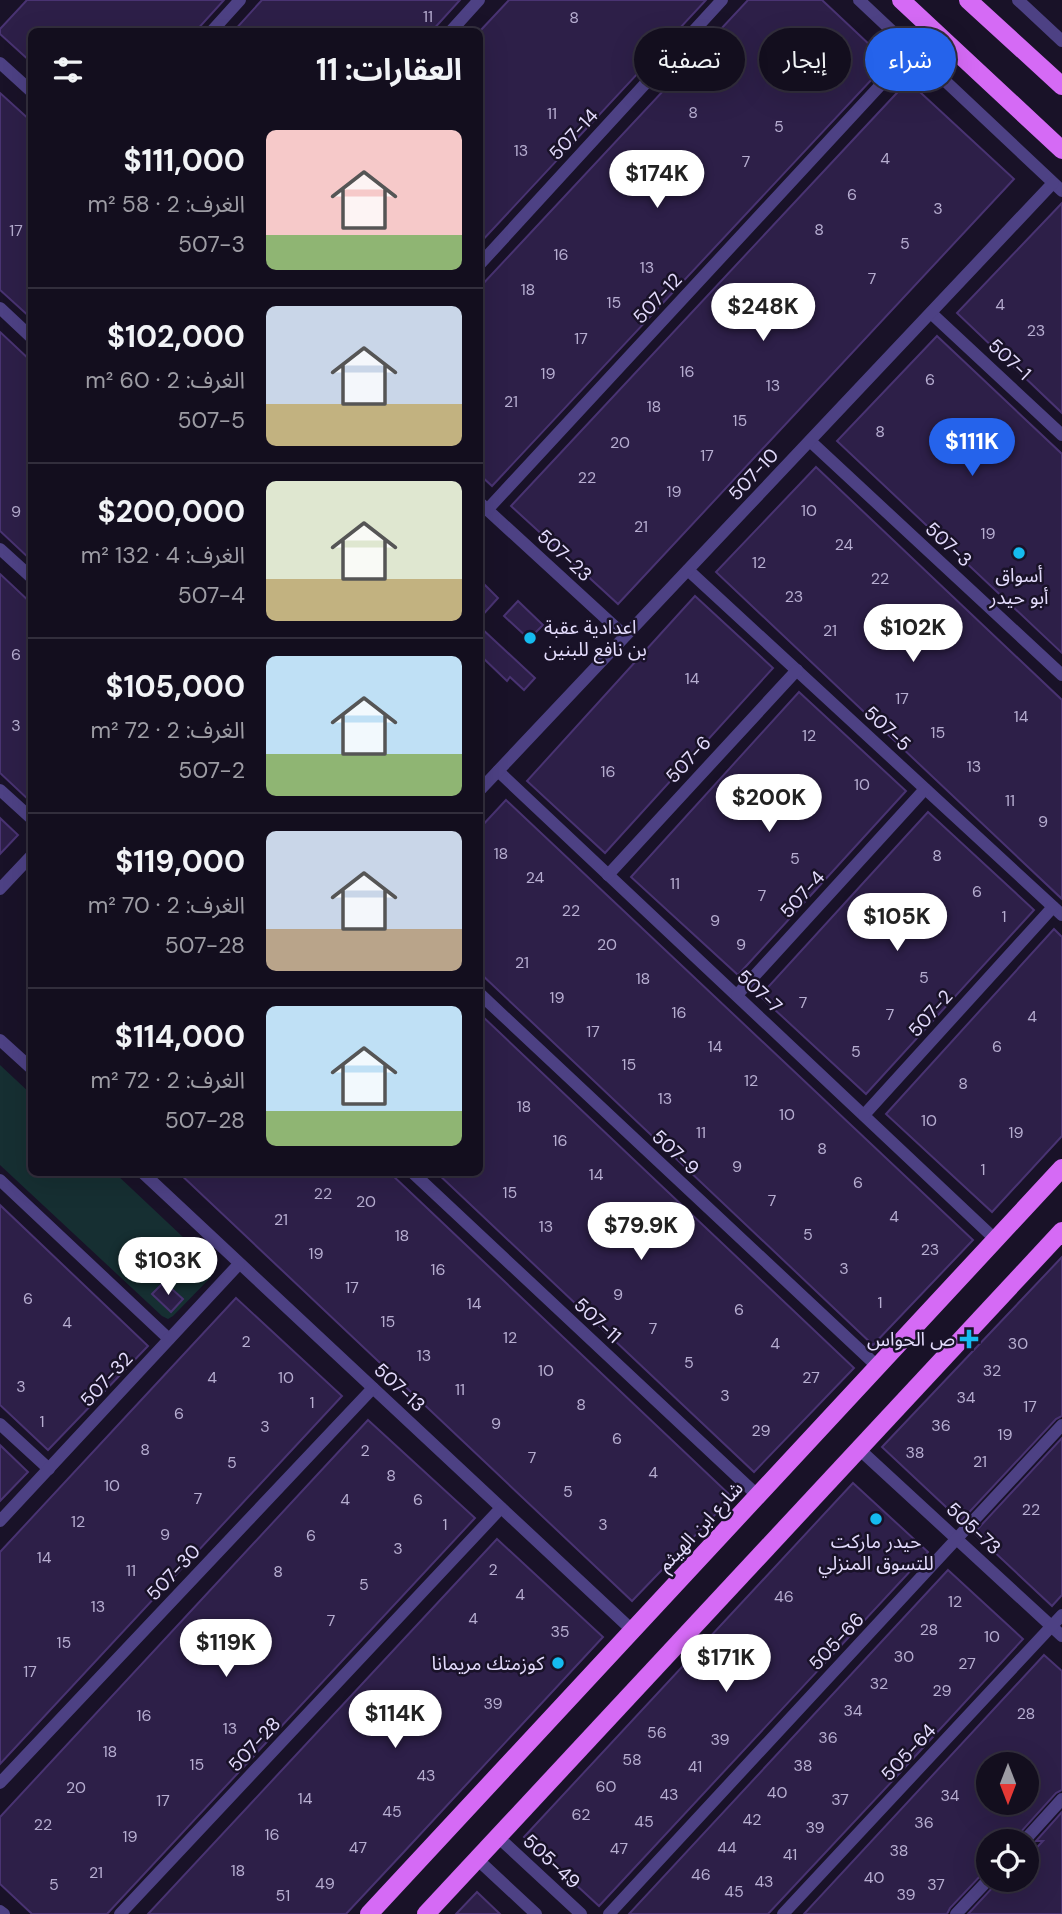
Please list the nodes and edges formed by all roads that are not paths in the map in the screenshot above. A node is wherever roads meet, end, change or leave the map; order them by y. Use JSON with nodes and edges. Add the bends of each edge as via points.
{"nodes":[{"id":1,"x":240,"y":0,"type":"edge"},
{"id":2,"x":480,"y":0,"type":"edge"},
{"id":3,"x":722,"y":0,"type":"edge"},
{"id":4,"x":859,"y":0,"type":"edge"},
{"id":5,"x":901,"y":0,"type":"edge"},
{"id":6,"x":968,"y":0,"type":"edge"},
{"id":7,"x":1018,"y":0,"type":"edge"},
{"id":8,"x":215,"y":28,"type":"edge"},
{"id":9,"x":454,"y":28,"type":"edge"},
{"id":10,"x":889,"y":28,"type":"edge"},
{"id":11,"x":1062,"y":41,"type":"edge"},
{"id":12,"x":0,"y":63,"type":"edge"},
{"id":13,"x":1062,"y":86,"type":"edge"},
{"id":14,"x":28,"y":88,"type":"edge"},
{"id":15,"x":874,"y":91,"type":"edge"},
{"id":16,"x":956,"y":91,"type":"edge"},
{"id":17,"x":1062,"y":149,"type":"edge"},
{"id":18,"x":1058,"y":187,"type":"edge"},
{"id":19,"x":483,"y":261,"type":"edge"},
{"id":20,"x":0,"y":308,"type":"edge"},
{"id":21,"x":931,"y":313,"type":"junction"},
{"id":22,"x":28,"y":334,"type":"edge"},
{"id":23,"x":1062,"y":435,"type":"edge"},
{"id":24,"x":810,"y":441,"type":"junction"},
{"id":25,"x":483,"y":506,"type":"edge"},
{"id":26,"x":0,"y":548,"type":"edge"},
{"id":27,"x":688,"y":570,"type":"junction"},
{"id":28,"x":28,"y":574,"type":"edge"},
{"id":29,"x":625,"y":636,"type":"junction"},
{"id":30,"x":797,"y":670,"type":"junction"},
{"id":31,"x":1062,"y":675,"type":"edge"},
{"id":32,"x":498,"y":771,"type":"junction"},
{"id":33,"x":483,"y":787,"type":"edge"},
{"id":34,"x":925,"y":789,"type":"junction"},
{"id":35,"x":0,"y":790,"type":"edge"},
{"id":36,"x":28,"y":815,"type":"edge"},
{"id":37,"x":28,"y":860,"type":"edge"},
{"id":38,"x":608,"y":875,"type":"junction"},
{"id":39,"x":0,"y":889,"type":"edge"},
{"id":40,"x":1058,"y":911,"type":"edge"},
{"id":41,"x":737,"y":995,"type":"junction"},
{"id":42,"x":483,"y":997,"type":"edge"},
{"id":43,"x":0,"y":1040,"type":"edge"},
{"id":44,"x":28,"y":1065,"type":"edge"},
{"id":45,"x":864,"y":1115,"type":"junction"},
{"id":46,"x":1062,"y":1168,"type":"edge"},
{"id":47,"x":146,"y":1176,"type":"edge"},
{"id":48,"x":416,"y":1176,"type":"edge"},
{"id":49,"x":0,"y":1180,"type":"edge"},
{"id":50,"x":1062,"y":1231,"type":"edge"},
{"id":51,"x":996,"y":1240,"type":"junction"},
{"id":52,"x":239,"y":1264,"type":"junction"},
{"id":53,"x":169,"y":1339,"type":"junction"},
{"id":54,"x":877,"y":1366,"type":"junction"},
{"id":55,"x":373,"y":1388,"type":"junction"},
{"id":56,"x":0,"y":1423,"type":"edge"},
{"id":57,"x":1062,"y":1425,"type":"edge"},
{"id":58,"x":859,"y":1449,"type":"junction"},
{"id":59,"x":49,"y":1469,"type":"junction"},
{"id":60,"x":758,"y":1495,"type":"junction"},
{"id":61,"x":501,"y":1508,"type":"junction"},
{"id":62,"x":0,"y":1521,"type":"edge"},
{"id":63,"x":957,"y":1539,"type":"junction"},
{"id":64,"x":1062,"y":1615,"type":"edge"},
{"id":65,"x":1052,"y":1627,"type":"junction"},
{"id":66,"x":632,"y":1630,"type":"junction"},
{"id":67,"x":1062,"y":1636,"type":"edge"},
{"id":68,"x":0,"y":1783,"type":"edge"},
{"id":69,"x":1062,"y":1800,"type":"edge"},
{"id":70,"x":1035,"y":1829,"type":"edge"},
{"id":71,"x":498,"y":1837,"type":"junction"},
{"id":72,"x":477,"y":1859,"type":"junction"},
{"id":73,"x":977,"y":1892,"type":"edge"},
{"id":74,"x":121,"y":1914,"type":"edge"},
{"id":75,"x":369,"y":1914,"type":"edge"},
{"id":76,"x":426,"y":1914,"type":"edge"},
{"id":77,"x":536,"y":1914,"type":"edge"},
{"id":78,"x":581,"y":1914,"type":"edge"},
{"id":79,"x":609,"y":1914,"type":"edge"},
{"id":80,"x":783,"y":1914,"type":"edge"},
{"id":81,"x":956,"y":1914,"type":"edge"}],
"edges":[{"from":1,"to":8,"type":"street"},
{"from":2,"to":9,"type":"street"},
{"from":3,"to":19,"type":"street","name":"507-14"},
{"from":4,"to":10,"type":"street"},
{"from":5,"to":17,"type":"main road"},
{"from":6,"to":13,"type":"main road"},
{"from":7,"to":11,"type":"street"},
{"from":12,"to":14,"type":"street"},
{"from":15,"to":25,"type":"street","name":"507-12"},
{"from":16,"to":18,"type":"street"},
{"from":18,"to":21,"type":"street","name":"507-10"},
{"from":20,"to":22,"type":"street"},
{"from":21,"to":23,"type":"street","name":"507-1"},
{"from":21,"to":24,"type":"street","name":"507-10"},
{"from":24,"to":27,"type":"street","name":"507-10"},
{"from":24,"to":31,"type":"street","name":"507-3"},
{"from":25,"to":29,"type":"street","name":"507-23"},
{"from":26,"to":28,"type":"street"},
{"from":27,"to":29,"type":"street","name":"507-10"},
{"from":27,"to":30,"type":"street","name":"507-5"},
{"from":29,"to":32,"type":"street","name":"507-10"},
{"from":30,"to":34,"type":"street","name":"507-5"},
{"from":30,"to":38,"type":"street","name":"507-6"},
{"from":32,"to":33,"type":"street","name":"507-10"},
{"from":32,"to":38,"type":"street","name":"507-7"},
{"from":34,"to":40,"type":"street","name":"507-5"},
{"from":34,"to":41,"type":"street","name":"507-4"},
{"from":35,"to":36,"type":"street"},
{"from":37,"to":39,"type":"street"},
{"from":38,"to":41,"type":"street","name":"507-7"},
{"from":40,"to":45,"type":"street","name":"507-2"},
{"from":41,"to":45,"type":"street","name":"507-7"},
{"from":42,"to":54,"type":"street","name":"507-9"},
{"from":43,"to":44,"type":"street"},
{"from":45,"to":51,"type":"street","name":"507-7"},
{"from":46,"to":51,"type":"main road","name":"شارع ابن الهيثم"},
{"from":47,"to":52,"type":"street","name":"507-13"},
{"from":48,"to":60,"type":"street","name":"507-11"},
{"from":49,"to":53,"type":"street"},
{"from":50,"to":58,"type":"main road"},
{"from":51,"to":54,"type":"main road","name":"شارع ابن الهيثم"},
{"from":52,"to":53,"type":"street","name":"507-32"},
{"from":52,"to":55,"type":"street","name":"507-13"},
{"from":53,"to":59,"type":"street","name":"507-32"},
{"from":54,"to":60,"type":"main road","name":"شارع ابن الهيثم"},
{"from":55,"to":61,"type":"street","name":"507-13"},
{"from":55,"to":68,"type":"street","name":"507-30"},
{"from":56,"to":59,"type":"street"},
{"from":57,"to":63,"type":"street","name":"505-66"},
{"from":58,"to":63,"type":"street","name":"505-73"},
{"from":58,"to":71,"type":"main road"},
{"from":59,"to":62,"type":"street","name":"507-32"},
{"from":60,"to":66,"type":"main road","name":"شارع ابن الهيثم"},
{"from":61,"to":66,"type":"street","name":"507-13"},
{"from":61,"to":74,"type":"street","name":"507-28"},
{"from":63,"to":65,"type":"street","name":"505-73"},
{"from":63,"to":79,"type":"street","name":"505-66"},
{"from":64,"to":65,"type":"street","name":"505-64"},
{"from":65,"to":67,"type":"street","name":"505-73"},
{"from":65,"to":80,"type":"street","name":"505-64"},
{"from":66,"to":75,"type":"main road","name":"شارع ابن الهيثم"},
{"from":69,"to":70,"type":"street"},
{"from":71,"to":72,"type":"main road"},
{"from":71,"to":78,"type":"street","name":"505-49"},
{"from":72,"to":76,"type":"main road"},
{"from":72,"to":77,"type":"street"},
{"from":73,"to":81,"type":"street"}]}
